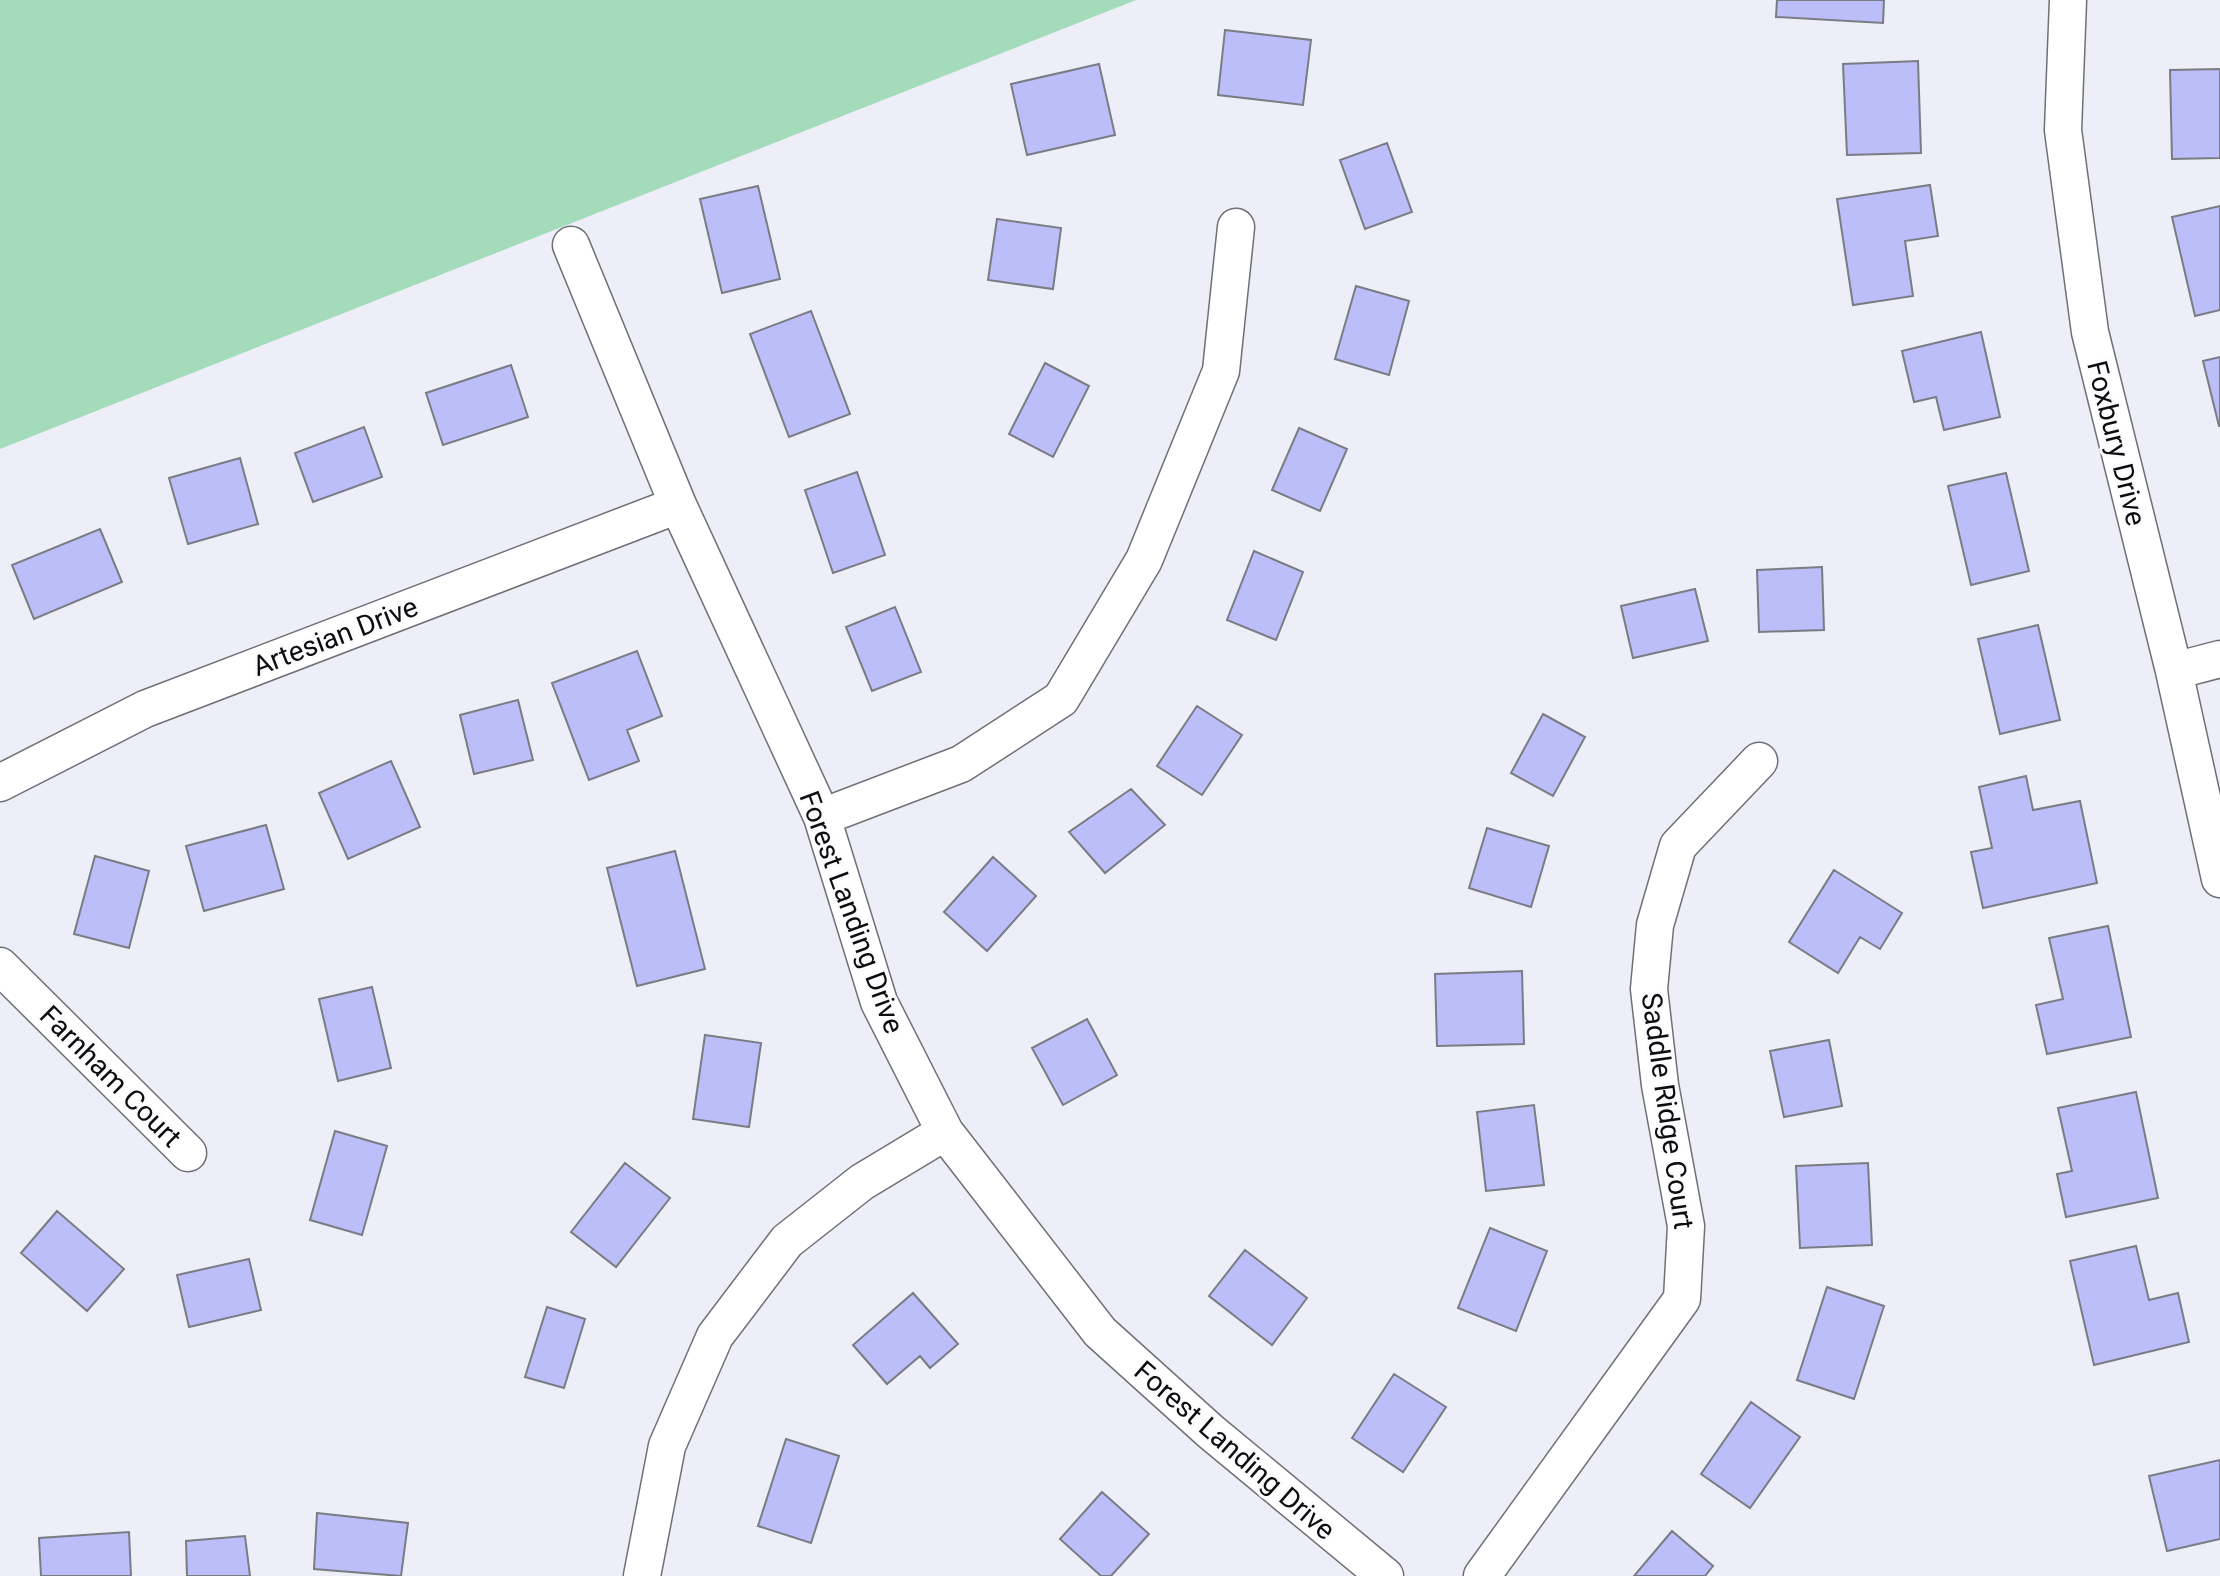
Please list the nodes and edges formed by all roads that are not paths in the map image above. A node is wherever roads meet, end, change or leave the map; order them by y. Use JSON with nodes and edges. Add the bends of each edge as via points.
{"nodes":[{"id":1,"x":2068,"y":0,"type":"edge"},
{"id":2,"x":1236,"y":227,"type":"dead end"},
{"id":3,"x":571,"y":245,"type":"dead end"},
{"id":4,"x":678,"y":505,"type":"junction"},
{"id":5,"x":2220,"y":659,"type":"edge"},
{"id":6,"x":2174,"y":671,"type":"junction"},
{"id":7,"x":1759,"y":761,"type":"dead end"},
{"id":8,"x":0,"y":783,"type":"edge"},
{"id":9,"x":822,"y":817,"type":"junction"},
{"id":10,"x":2220,"y":879,"type":"edge"},
{"id":11,"x":0,"y":966,"type":"edge"},
{"id":12,"x":945,"y":1132,"type":"junction"},
{"id":13,"x":188,"y":1153,"type":"dead end"},
{"id":14,"x":642,"y":1576,"type":"edge"},
{"id":15,"x":1385,"y":1576,"type":"edge"},
{"id":16,"x":1482,"y":1576,"type":"edge"}],
"edges":[{"from":1,"to":6,"type":"street","name":"Foxbury Drive","via":[[2063,130],[2090,332]]},
{"from":2,"to":9,"type":"street","via":[[1221,371],[1144,560],[1061,699],[961,764]]},
{"from":3,"to":4,"type":"street","name":"Forest Landing Drive"},
{"from":4,"to":8,"type":"street","name":"Artesian Drive","via":[[145,709]]},
{"from":4,"to":9,"type":"street","name":"Forest Landing Drive"},
{"from":5,"to":6,"type":"street"},
{"from":6,"to":10,"type":"street","name":"Foxbury Drive"},
{"from":7,"to":16,"type":"street","name":"Saddle Ridge Court","via":[[1678,846],[1655,925],[1649,989],[1686,1226],[1682,1299]]},
{"from":9,"to":12,"type":"street","name":"Forest Landing Drive","via":[[879,1002]]},
{"from":11,"to":13,"type":"street","name":"Farnham Court"},
{"from":12,"to":14,"type":"street","via":[[862,1182],[787,1241],[715,1336],[667,1446]]},
{"from":12,"to":15,"type":"street","name":"Forest Landing Drive","via":[[1100,1332]]}]}
